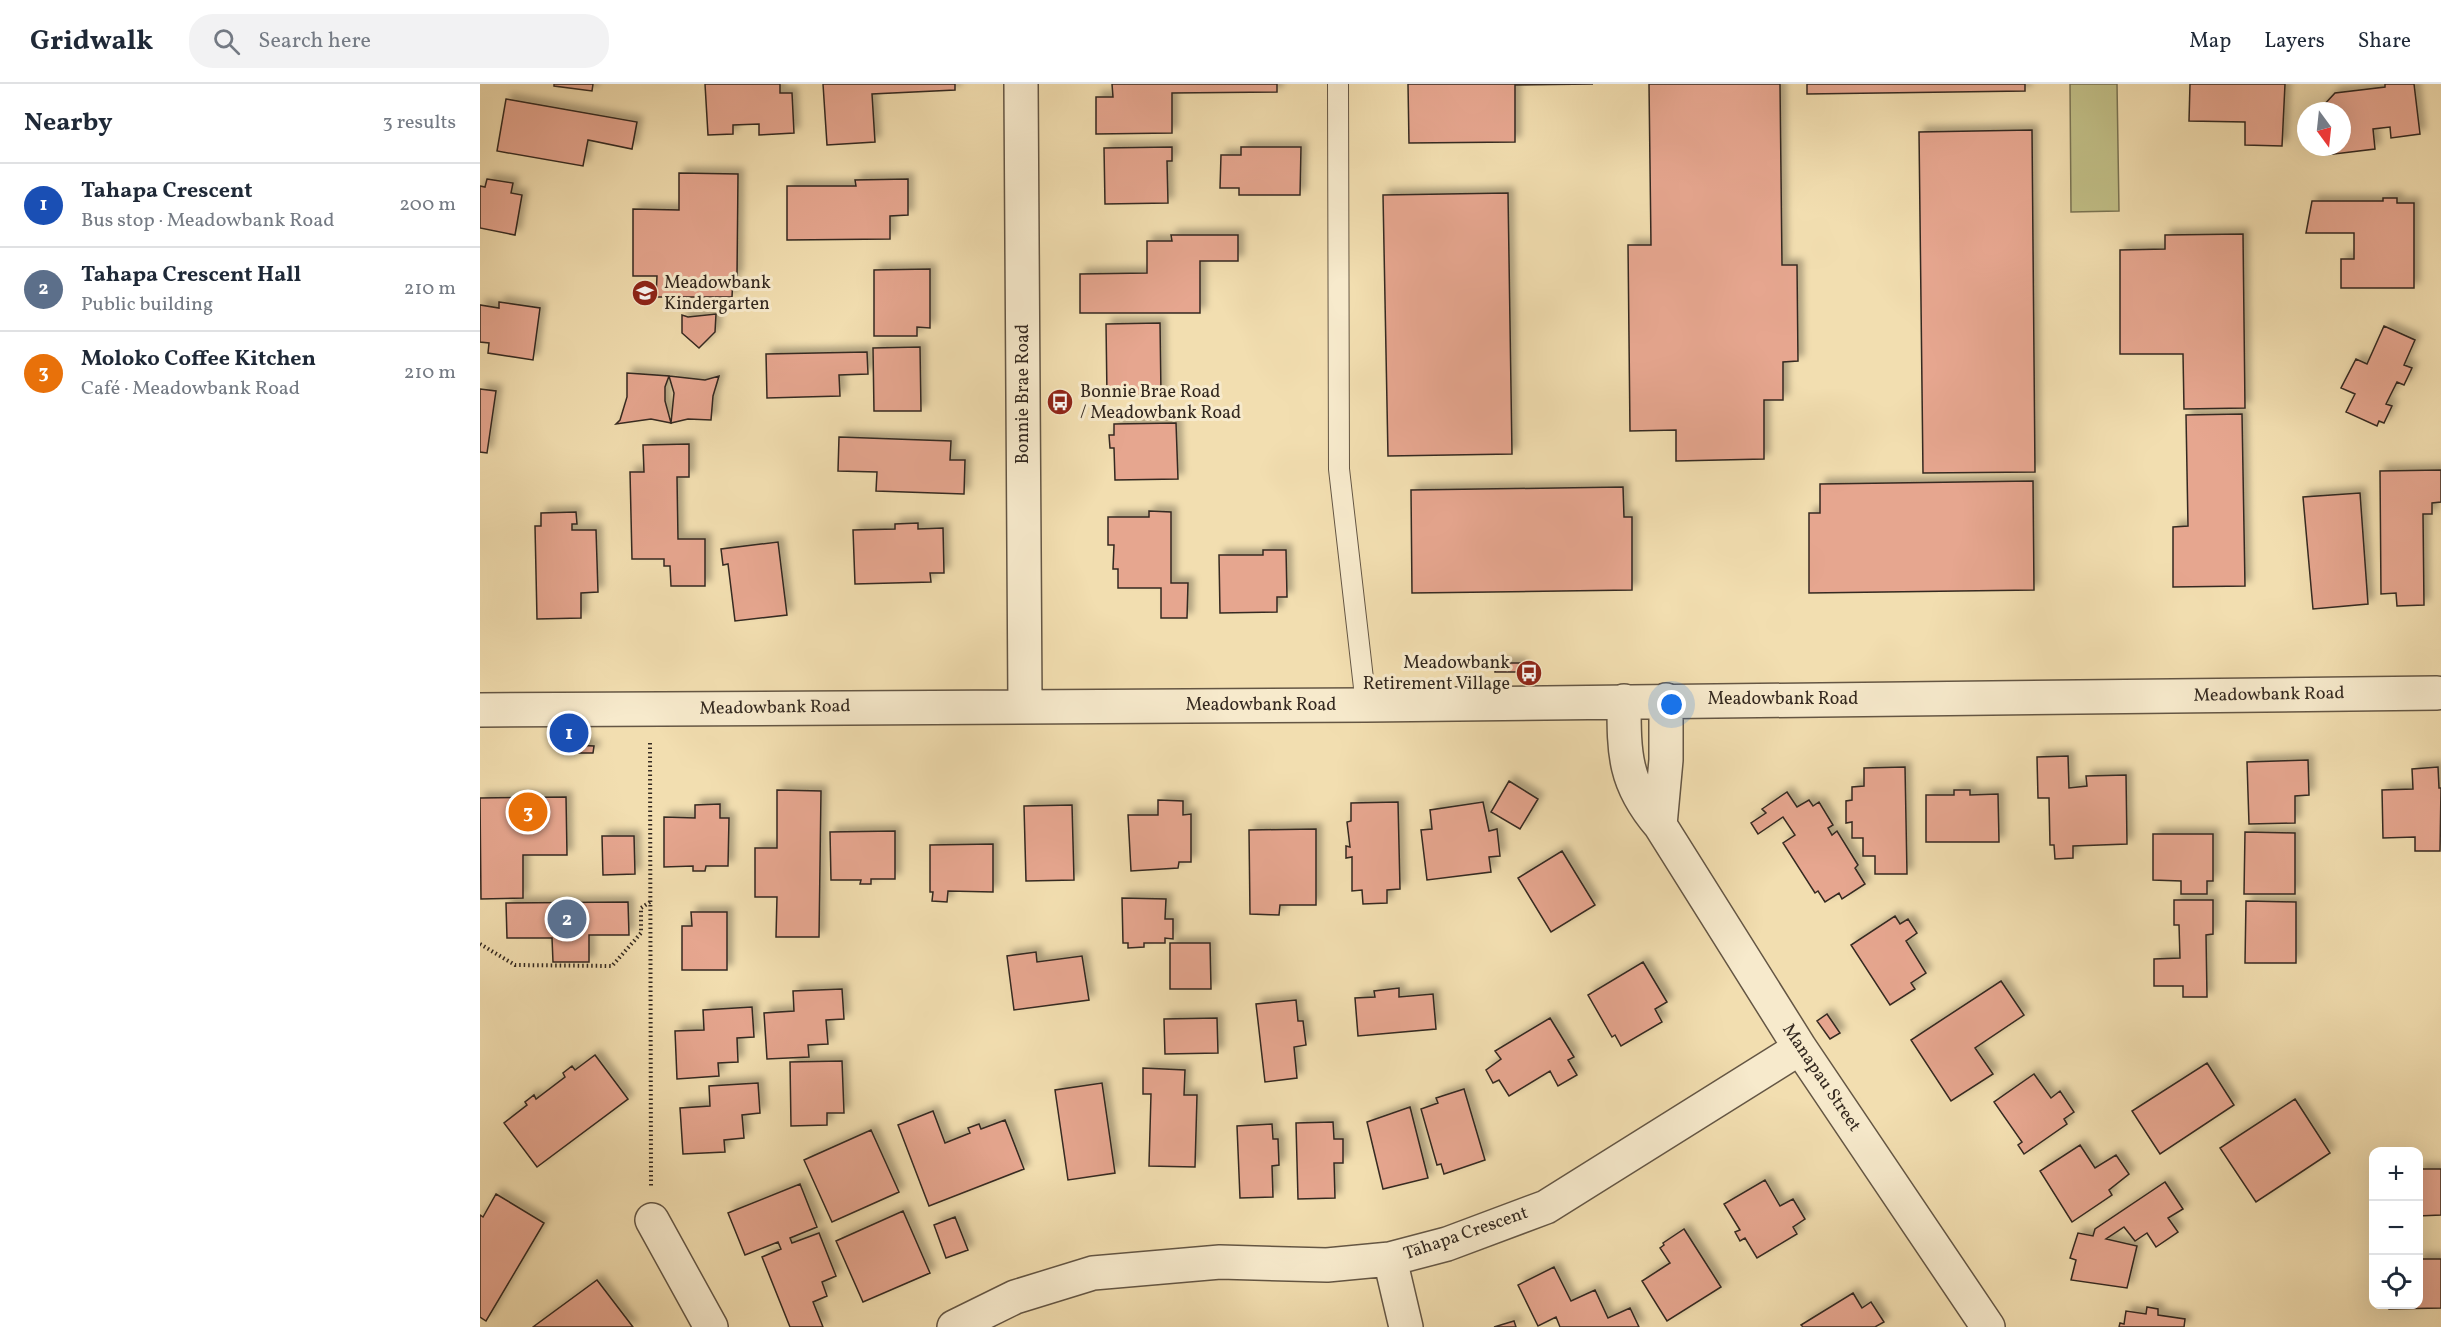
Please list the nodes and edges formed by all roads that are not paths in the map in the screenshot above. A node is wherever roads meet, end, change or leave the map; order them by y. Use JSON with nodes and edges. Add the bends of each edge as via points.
{"nodes":[{"id":1,"x":1021,"y":84,"type":"edge"},
{"id":2,"x":1338,"y":84,"type":"edge"},
{"id":3,"x":2438,"y":693,"type":"dead end"},
{"id":4,"x":1666,"y":700,"type":"junction"},
{"id":5,"x":1624,"y":701,"type":"junction"},
{"id":6,"x":1025,"y":705,"type":"junction"},
{"id":7,"x":1366,"y":705,"type":"junction"},
{"id":8,"x":480,"y":710,"type":"edge"},
{"id":9,"x":1660,"y":825,"type":"junction"},
{"id":10,"x":1800,"y":1048,"type":"junction"},
{"id":11,"x":652,"y":1220,"type":"road end"},
{"id":12,"x":1390,"y":1259,"type":"junction"},
{"id":13,"x":711,"y":1327,"type":"edge"},
{"id":14,"x":954,"y":1327,"type":"edge"},
{"id":15,"x":1406,"y":1327,"type":"edge"},
{"id":16,"x":1988,"y":1327,"type":"edge"}],
"edges":[{"from":1,"to":6,"type":"street","name":"Bonnie Brae Road"},
{"from":2,"to":7,"type":"lane","via":[[1340,469]]},
{"from":3,"to":4,"type":"street","name":"Meadowbank Road"},
{"from":4,"to":5,"type":"street","name":"Meadowbank Road"},
{"from":4,"to":9,"type":"street"},
{"from":5,"to":7,"type":"street","name":"Meadowbank Road"},
{"from":5,"to":9,"type":"street","name":"Manapau Street","via":[[1626,766],[1644,807]]},
{"from":6,"to":7,"type":"street","name":"Meadowbank Road"},
{"from":6,"to":8,"type":"street","name":"Meadowbank Road"},
{"from":9,"to":10,"type":"street","name":"Manapau Street"},
{"from":10,"to":12,"type":"street","name":"Tāhapa Crescent","via":[[1546,1206],[1448,1244]]},
{"from":10,"to":16,"type":"street","name":"Manapau Street"},
{"from":11,"to":13,"type":"street"},
{"from":12,"to":14,"type":"street","name":"Tāhapa Crescent","via":[[1327,1265],[1172,1264],[1092,1273],[1015,1296]]},
{"from":12,"to":15,"type":"street"}]}
